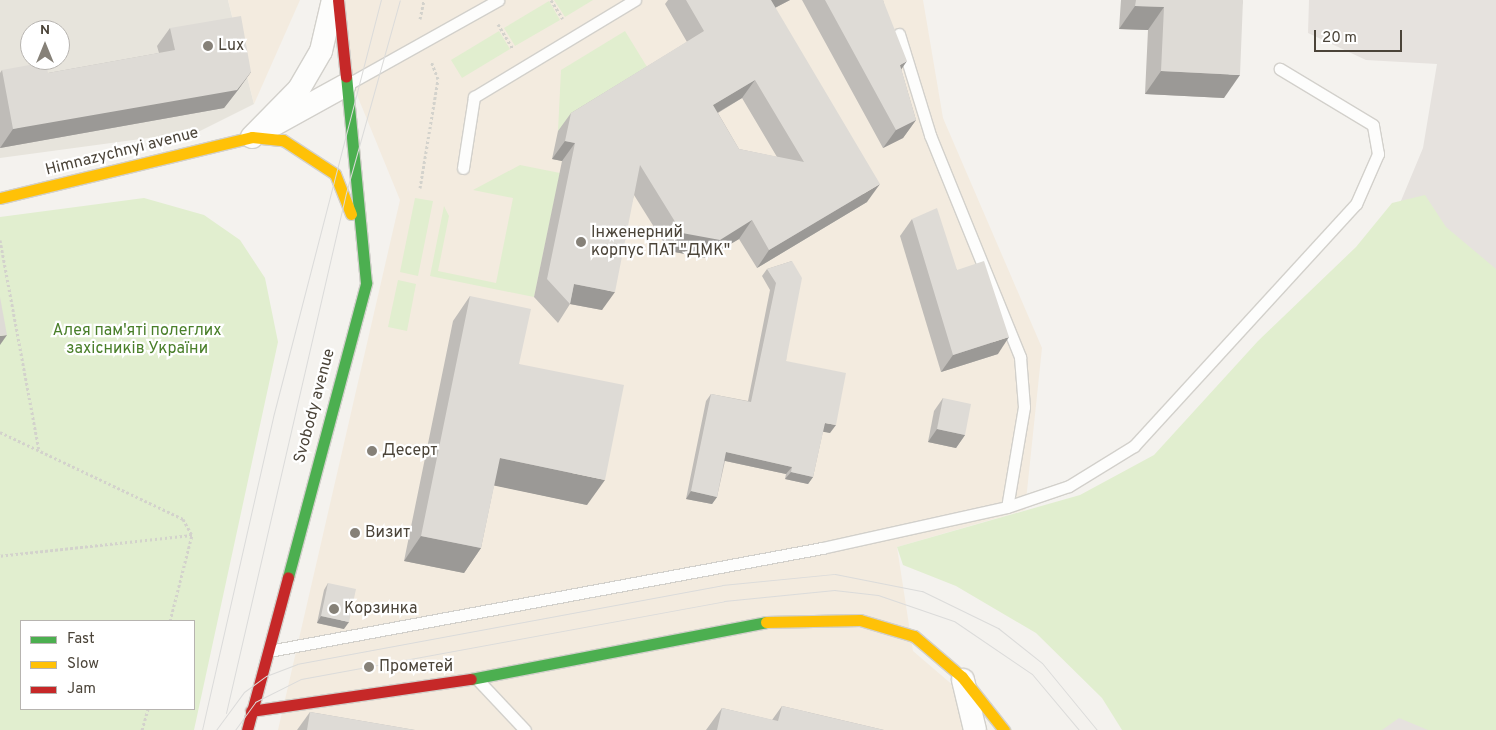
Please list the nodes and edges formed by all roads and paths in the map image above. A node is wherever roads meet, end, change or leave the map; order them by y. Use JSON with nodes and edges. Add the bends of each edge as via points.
{"nodes":[{"id":1,"x":333,"y":0,"type":"edge"},
{"id":2,"x":338,"y":0,"type":"edge"},
{"id":3,"x":498,"y":0,"type":"edge"},
{"id":4,"x":635,"y":0,"type":"edge"},
{"id":5,"x":487,"y":6,"type":"junction"},
{"id":6,"x":899,"y":34,"type":"edge"},
{"id":7,"x":423,"y":44,"type":"junction"},
{"id":8,"x":524,"y":66,"type":"junction"},
{"id":9,"x":1280,"y":69,"type":"dead end"},
{"id":10,"x":344,"y":86,"type":"junction"},
{"id":11,"x":252,"y":136,"type":"junction"},
{"id":12,"x":463,"y":168,"type":"dead end"},
{"id":13,"x":420,"y":188,"type":"dead end"},
{"id":14,"x":0,"y":198,"type":"edge"},
{"id":15,"x":0,"y":240,"type":"edge"},
{"id":16,"x":366,"y":283,"type":"junction"},
{"id":17,"x":0,"y":432,"type":"edge"},
{"id":18,"x":39,"y":450,"type":"junction"},
{"id":19,"x":1007,"y":507,"type":"junction"},
{"id":20,"x":192,"y":535,"type":"junction"},
{"id":21,"x":0,"y":556,"type":"edge"},
{"id":22,"x":170,"y":620,"type":"edge"},
{"id":23,"x":265,"y":652,"type":"junction"},
{"id":24,"x":962,"y":676,"type":"junction"},
{"id":25,"x":476,"y":678,"type":"junction"},
{"id":26,"x":148,"y":710,"type":"edge"},
{"id":27,"x":251,"y":711,"type":"junction"},
{"id":28,"x":142,"y":730,"type":"edge"},
{"id":29,"x":247,"y":730,"type":"edge"},
{"id":30,"x":525,"y":730,"type":"edge"},
{"id":31,"x":975,"y":730,"type":"edge"},
{"id":32,"x":1004,"y":730,"type":"edge"}],
"edges":[{"from":1,"to":11,"type":"street","via":[[321,51],[299,89]]},
{"from":2,"to":10,"type":"street","name":"Svobody avenue"},
{"from":3,"to":5,"type":"lane"},
{"from":4,"to":8,"type":"lane"},
{"from":5,"to":7,"type":"lane"},
{"from":5,"to":8,"type":"path"},
{"from":6,"to":19,"type":"lane","via":[[930,134],[1020,357],[1024,407]]},
{"from":7,"to":10,"type":"lane"},
{"from":7,"to":13,"type":"path","via":[[438,78]]},
{"from":8,"to":12,"type":"lane","via":[[474,97]]},
{"from":9,"to":19,"type":"lane","via":[[1373,125],[1378,154],[1356,204],[1134,446],[1069,486]]},
{"from":10,"to":11,"type":"street"},
{"from":10,"to":16,"type":"street","name":"Svobody avenue","via":[[356,158]]},
{"from":11,"to":14,"type":"street","name":"Himnazychnyi avenue"},
{"from":11,"to":16,"type":"street","via":[[283,140],[335,174],[346,192]]},
{"from":15,"to":18,"type":"path"},
{"from":16,"to":23,"type":"street","name":"Svobody avenue"},
{"from":17,"to":18,"type":"path"},
{"from":18,"to":20,"type":"path","via":[[183,519]]},
{"from":19,"to":23,"type":"lane","via":[[822,548]]},
{"from":20,"to":21,"type":"path"},
{"from":20,"to":22,"type":"path"},
{"from":23,"to":27,"type":"street","name":"Svobody avenue"},
{"from":24,"to":25,"type":"street","via":[[914,636],[860,620],[782,619]]},
{"from":24,"to":31,"type":"street"},
{"from":24,"to":32,"type":"street"},
{"from":25,"to":27,"type":"street"},
{"from":25,"to":30,"type":"lane"},
{"from":26,"to":28,"type":"path"},
{"from":27,"to":29,"type":"street","name":"Svobody avenue"}]}
